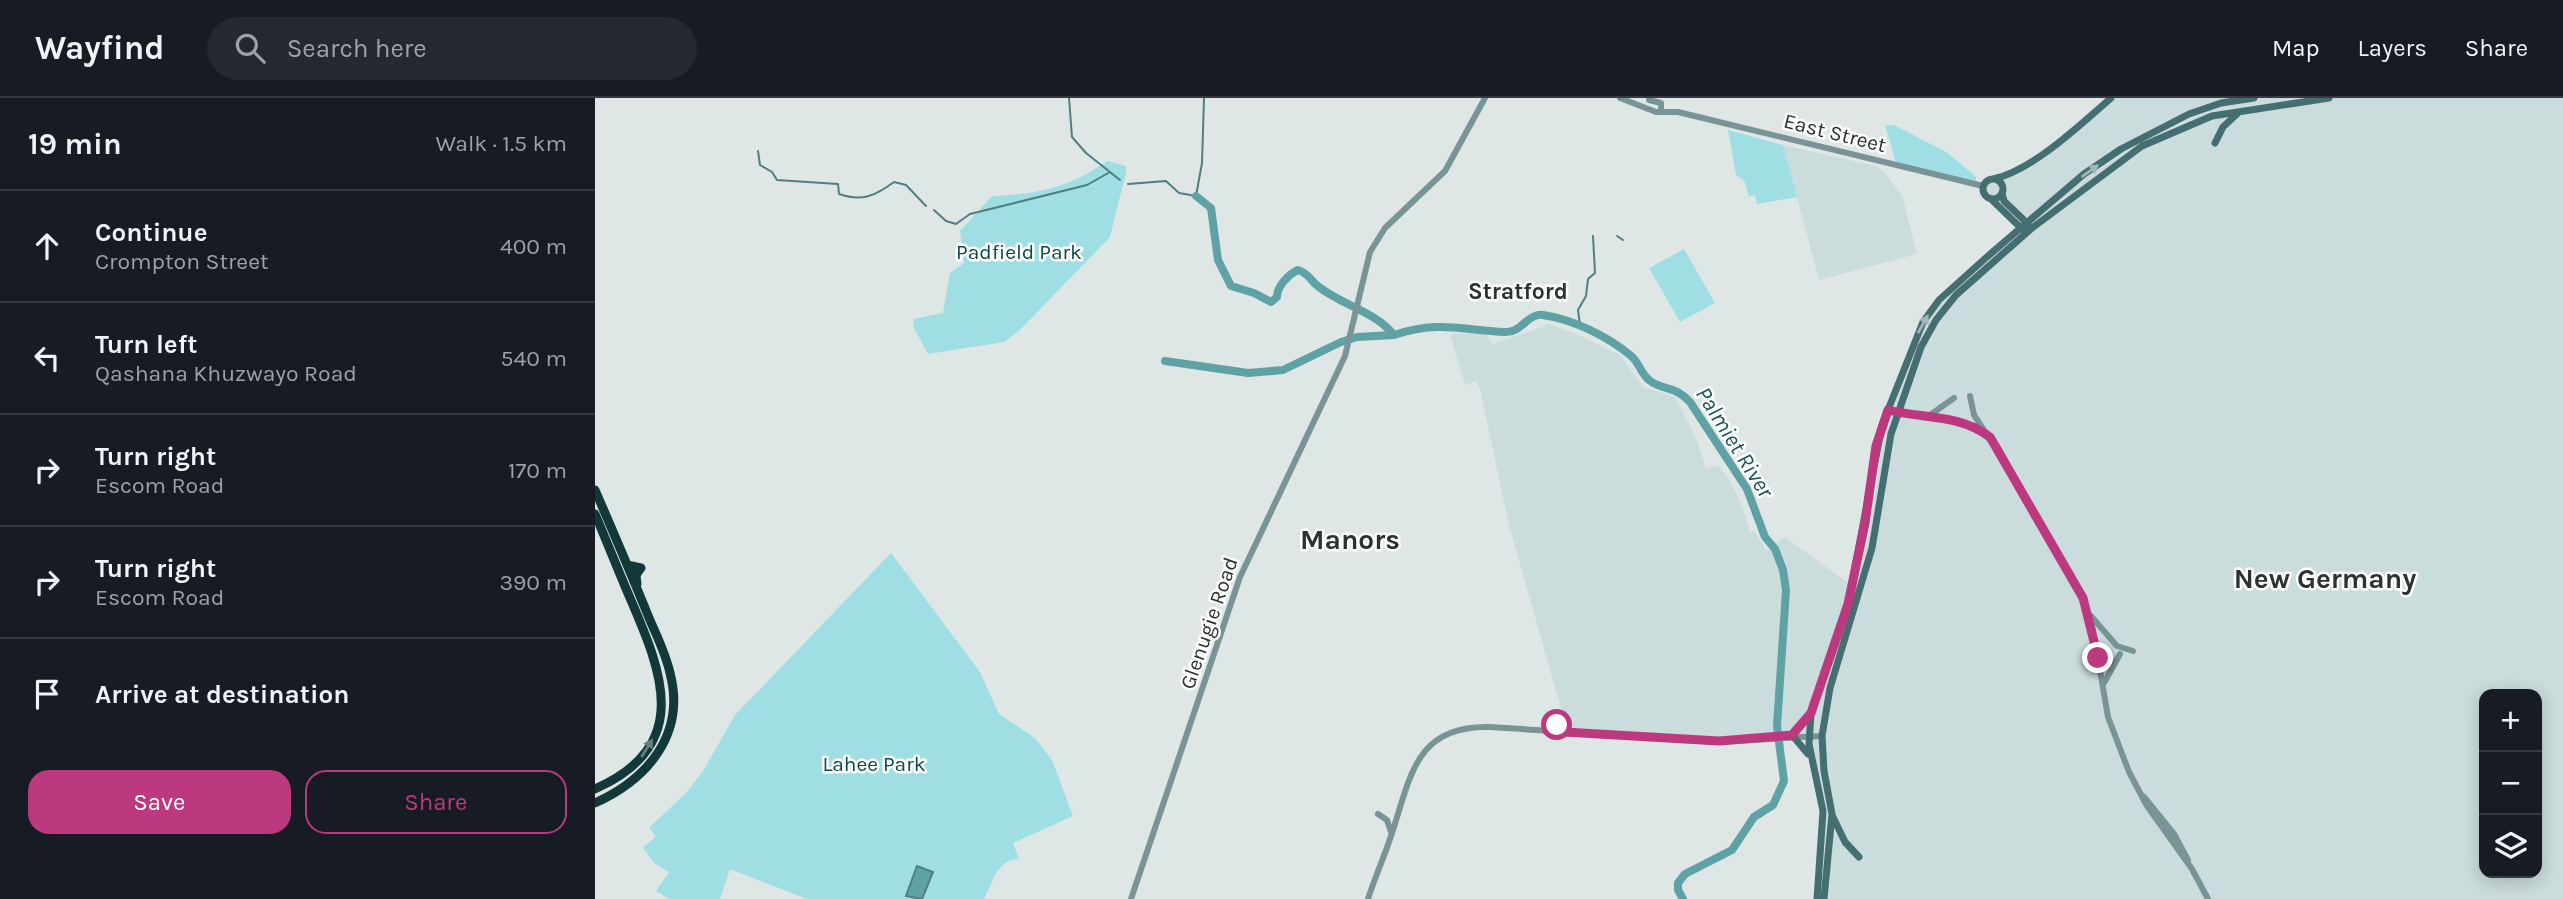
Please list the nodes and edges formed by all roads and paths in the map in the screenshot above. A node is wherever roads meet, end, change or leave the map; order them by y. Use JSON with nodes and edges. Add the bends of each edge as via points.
{"nodes":[{"id":1,"x":1485,"y":98,"type":"edge"},
{"id":2,"x":1621,"y":98,"type":"edge"},
{"id":3,"x":2111,"y":98,"type":"edge"},
{"id":4,"x":2254,"y":98,"type":"edge"},
{"id":5,"x":2329,"y":98,"type":"edge"},
{"id":6,"x":1653,"y":102,"type":"edge"},
{"id":7,"x":2241,"y":111,"type":"junction"},
{"id":8,"x":2215,"y":143,"type":"dead end"},
{"id":9,"x":2011,"y":174,"type":"junction"},
{"id":10,"x":1993,"y":179,"type":"junction"},
{"id":11,"x":1983,"y":186,"type":"junction"},
{"id":12,"x":2003,"y":190,"type":"junction"},
{"id":13,"x":1991,"y":199,"type":"junction"},
{"id":14,"x":2026,"y":228,"type":"junction"},
{"id":15,"x":1970,"y":396,"type":"dead end"},
{"id":16,"x":1954,"y":398,"type":"dead end"},
{"id":17,"x":1888,"y":410,"type":"junction"},
{"id":18,"x":1897,"y":412,"type":"junction"},
{"id":19,"x":1929,"y":416,"type":"junction"},
{"id":20,"x":1990,"y":437,"type":"junction"},
{"id":21,"x":595,"y":490,"type":"edge"},
{"id":22,"x":595,"y":514,"type":"edge"},
{"id":23,"x":2088,"y":614,"type":"junction"},
{"id":24,"x":2133,"y":651,"type":"dead end"},
{"id":25,"x":2120,"y":654,"type":"dead end"},
{"id":26,"x":2103,"y":687,"type":"junction"},
{"id":27,"x":1811,"y":713,"type":"junction"},
{"id":28,"x":1564,"y":717,"type":"dead end"},
{"id":29,"x":1547,"y":731,"type":"junction"},
{"id":30,"x":1792,"y":735,"type":"junction"},
{"id":31,"x":1809,"y":735,"type":"junction"},
{"id":32,"x":1822,"y":736,"type":"junction"},
{"id":33,"x":1811,"y":761,"type":"junction"},
{"id":34,"x":595,"y":789,"type":"edge"},
{"id":35,"x":595,"y":803,"type":"edge"},
{"id":36,"x":1378,"y":814,"type":"dead end"},
{"id":37,"x":1832,"y":814,"type":"junction"},
{"id":38,"x":1392,"y":834,"type":"junction"},
{"id":39,"x":1859,"y":857,"type":"dead end"},
{"id":40,"x":1131,"y":899,"type":"edge"},
{"id":41,"x":1367,"y":899,"type":"edge"},
{"id":42,"x":1817,"y":899,"type":"edge"},
{"id":43,"x":1824,"y":899,"type":"edge"},
{"id":44,"x":2208,"y":899,"type":"edge"}],
"edges":[{"from":1,"to":40,"type":"street","name":"Glenugie Road","via":[[1445,171],[1374,244],[1341,366],[1240,577]]},
{"from":2,"to":6,"type":"street","name":"East Street"},
{"from":3,"to":9,"type":"main road"},
{"from":14,"to":4,"type":"main road","one_way":true,"via":[[2084,174],[2141,136],[2210,106]]},
{"from":5,"to":7,"type":"main road"},
{"from":6,"to":11,"type":"street","name":"East Street","via":[[1678,112]]},
{"from":7,"to":8,"type":"main road","via":[[2223,127]]},
{"from":7,"to":14,"type":"main road","via":[[2194,122],[2142,146]]},
{"from":9,"to":10,"type":"main road"},
{"from":9,"to":12,"type":"main road"},
{"from":10,"to":11,"type":"main road"},
{"from":10,"to":12,"type":"main road"},
{"from":11,"to":13,"type":"main road"},
{"from":12,"to":13,"type":"main road"},
{"from":12,"to":14,"type":"main road","via":[[2009,207]]},
{"from":13,"to":14,"type":"main road"},
{"from":17,"to":14,"type":"main road","one_way":true,"via":[[1929,313],[1951,287]]},
{"from":14,"to":18,"type":"main road","via":[[1941,312],[1921,347]]},
{"from":15,"to":20,"type":"street","via":[[1974,415]]},
{"from":16,"to":19,"type":"street"},
{"from":17,"to":18,"type":"street"},
{"from":17,"to":27,"type":"main road","via":[[1876,446],[1848,604]]},
{"from":18,"to":19,"type":"street"},
{"from":18,"to":32,"type":"main road","via":[[1886,452],[1872,548],[1830,688]]},
{"from":19,"to":20,"type":"street","via":[[1963,422]]},
{"from":20,"to":23,"type":"street"},
{"from":21,"to":35,"type":"highway","via":[[627,565],[641,568],[636,578],[638,592],[670,672],[672,717],[664,742],[643,772],[622,790]]},
{"from":34,"to":22,"type":"highway","one_way":true,"via":[[625,773],[646,751],[659,724],[662,695],[656,660]]},
{"from":23,"to":24,"type":"street","via":[[2117,646]]},
{"from":23,"to":26,"type":"street"},
{"from":25,"to":26,"type":"street"},
{"from":26,"to":44,"type":"street","via":[[2115,737],[2143,796],[2174,834]]},
{"from":27,"to":30,"type":"main road"},
{"from":27,"to":31,"type":"main road"},
{"from":28,"to":29,"type":"street"},
{"from":29,"to":30,"type":"street","via":[[1719,741]]},
{"from":29,"to":38,"type":"street","via":[[1463,727],[1432,742],[1405,788]]},
{"from":30,"to":31,"type":"street"},
{"from":30,"to":33,"type":"main road"},
{"from":31,"to":32,"type":"street"},
{"from":31,"to":33,"type":"main road"},
{"from":32,"to":37,"type":"main road"},
{"from":33,"to":42,"type":"main road","via":[[1823,811]]},
{"from":36,"to":38,"type":"street","via":[[1387,820]]},
{"from":37,"to":39,"type":"main road","via":[[1845,842]]},
{"from":37,"to":43,"type":"main road"},
{"from":38,"to":41,"type":"street"}]}
